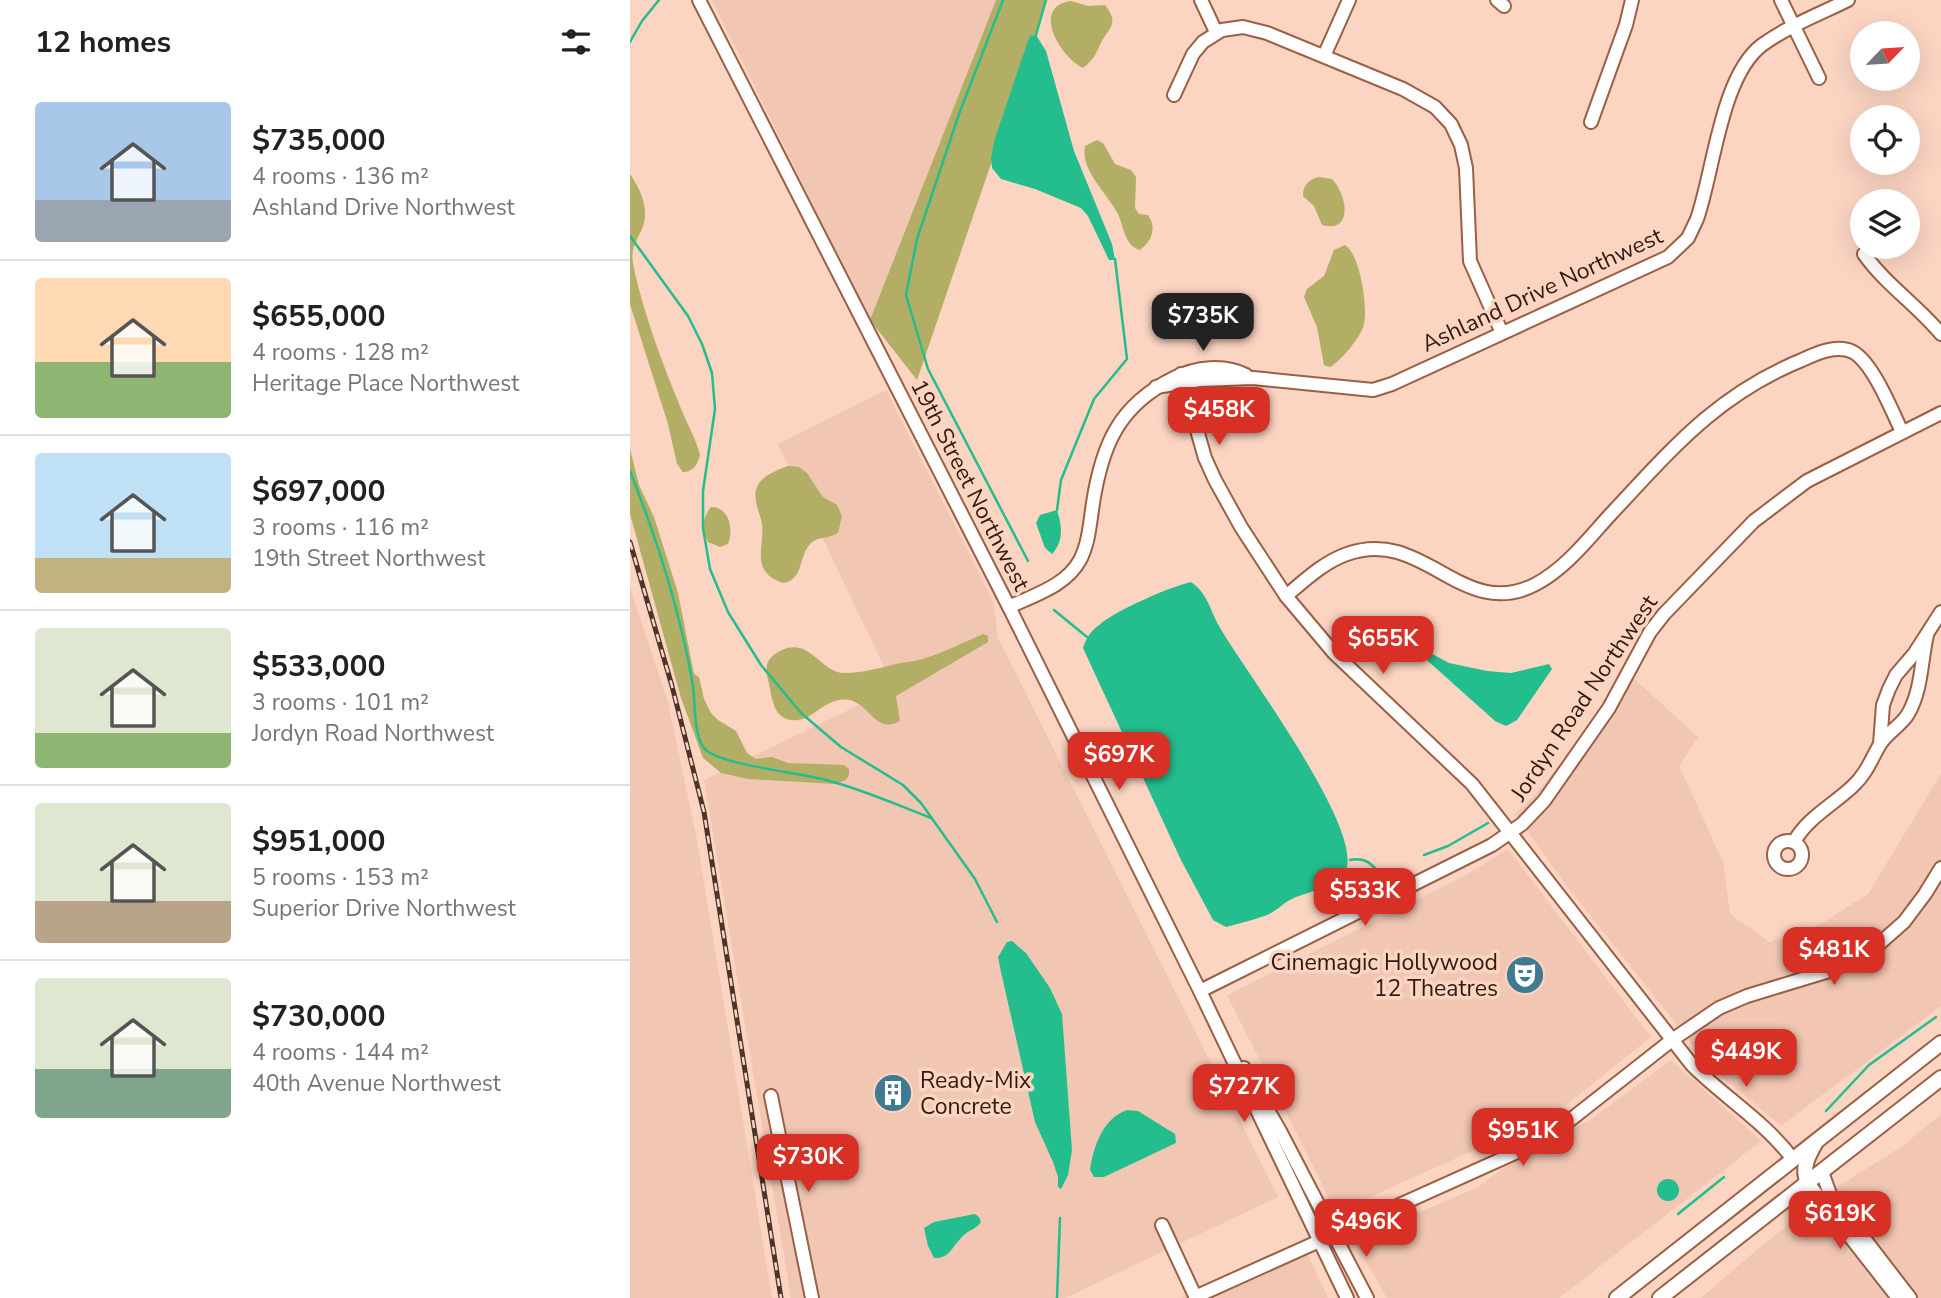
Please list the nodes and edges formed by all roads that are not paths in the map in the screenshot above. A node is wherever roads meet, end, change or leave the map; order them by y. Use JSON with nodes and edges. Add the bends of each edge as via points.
{"nodes":[{"id":1,"x":699,"y":0,"type":"edge"},
{"id":2,"x":1200,"y":0,"type":"edge"},
{"id":3,"x":1349,"y":0,"type":"edge"},
{"id":4,"x":1632,"y":0,"type":"edge"},
{"id":5,"x":1781,"y":0,"type":"edge"},
{"id":6,"x":1848,"y":0,"type":"edge"},
{"id":7,"x":1794,"y":27,"type":"junction"},
{"id":8,"x":1216,"y":33,"type":"junction"},
{"id":9,"x":1324,"y":56,"type":"junction"},
{"id":10,"x":1819,"y":78,"type":"dead end"},
{"id":11,"x":1174,"y":94,"type":"dead end"},
{"id":12,"x":1591,"y":122,"type":"dead end"},
{"id":13,"x":1868,"y":259,"type":"edge"},
{"id":14,"x":1502,"y":333,"type":"junction"},
{"id":15,"x":1941,"y":334,"type":"edge"},
{"id":16,"x":1183,"y":379,"type":"junction"},
{"id":17,"x":1941,"y":413,"type":"edge"},
{"id":18,"x":1902,"y":432,"type":"junction"},
{"id":19,"x":1286,"y":596,"type":"junction"},
{"id":20,"x":1009,"y":607,"type":"junction"},
{"id":21,"x":1941,"y":612,"type":"edge"},
{"id":22,"x":1927,"y":635,"type":"junction"},
{"id":23,"x":1880,"y":744,"type":"junction"},
{"id":24,"x":1511,"y":833,"type":"junction"},
{"id":25,"x":1794,"y":842,"type":"dead end"},
{"id":26,"x":1941,"y":868,"type":"edge"},
{"id":27,"x":1200,"y":991,"type":"junction"},
{"id":28,"x":1672,"y":1040,"type":"junction"},
{"id":29,"x":1941,"y":1043,"type":"edge"},
{"id":30,"x":1941,"y":1078,"type":"edge"},
{"id":31,"x":771,"y":1096,"type":"dead end"},
{"id":32,"x":1819,"y":1138,"type":"junction"},
{"id":33,"x":1792,"y":1158,"type":"junction"},
{"id":34,"x":1822,"y":1172,"type":"junction"},
{"id":35,"x":1808,"y":1183,"type":"junction"},
{"id":36,"x":1162,"y":1225,"type":"dead end"},
{"id":37,"x":1336,"y":1234,"type":"junction"},
{"id":38,"x":1320,"y":1242,"type":"junction"},
{"id":39,"x":1196,"y":1297,"type":"edge"},
{"id":40,"x":812,"y":1298,"type":"edge"},
{"id":41,"x":1347,"y":1298,"type":"edge"},
{"id":42,"x":1367,"y":1298,"type":"edge"},
{"id":43,"x":1617,"y":1298,"type":"edge"},
{"id":44,"x":1660,"y":1298,"type":"edge"},
{"id":45,"x":1898,"y":1298,"type":"edge"},
{"id":46,"x":1910,"y":1298,"type":"edge"}],
"edges":[{"from":1,"to":20,"type":"street","name":"19th Street Northwest"},
{"from":2,"to":8,"type":"street"},
{"from":3,"to":9,"type":"street"},
{"from":4,"to":12,"type":"street"},
{"from":5,"to":7,"type":"street"},
{"from":6,"to":7,"type":"street","name":"Ashland Drive Northwest"},
{"from":7,"to":10,"type":"street"},
{"from":7,"to":14,"type":"street","name":"Ashland Drive Northwest","via":[[1757,49],[1735,80],[1701,208],[1682,245],[1661,261]]},
{"from":8,"to":9,"type":"street","via":[[1251,27]]},
{"from":8,"to":11,"type":"street","via":[[1193,54]]},
{"from":9,"to":14,"type":"street","via":[[1417,95],[1451,124],[1465,158],[1470,261]]},
{"from":13,"to":15,"type":"street","via":[[1888,285]]},
{"from":14,"to":16,"type":"street","name":"Ashland Drive Northwest","via":[[1373,390],[1252,378]]},
{"from":16,"to":19,"type":"street","via":[[1215,480]]},
{"from":16,"to":20,"type":"street","name":"Ashland Drive Northwest","via":[[1156,387],[1127,412],[1107,445],[1087,542],[1068,576]]},
{"from":17,"to":18,"type":"street","name":"Jordyn Road Northwest"},
{"from":18,"to":19,"type":"street","via":[[1859,356],[1844,348],[1817,354],[1757,382],[1709,414],[1572,556],[1545,579],[1518,592],[1491,594],[1464,586],[1413,556],[1364,549],[1330,561]]},
{"from":18,"to":24,"type":"street","name":"Jordyn Road Northwest","via":[[1807,481],[1754,521],[1664,614],[1609,708],[1544,801]]},
{"from":19,"to":24,"type":"street","via":[[1334,653],[1472,784]]},
{"from":20,"to":27,"type":"street","name":"19th Street Northwest"},
{"from":21,"to":22,"type":"street"},
{"from":22,"to":23,"type":"street","via":[[1889,690]]},
{"from":22,"to":23,"type":"street","via":[[1918,689],[1908,715]]},
{"from":23,"to":25,"type":"street","via":[[1855,784],[1814,818]]},
{"from":24,"to":27,"type":"street","name":"Jordyn Road Northwest"},
{"from":24,"to":28,"type":"street"},
{"from":26,"to":28,"type":"street","via":[[1909,916],[1871,951],[1829,971],[1734,1001]]},
{"from":27,"to":37,"type":"street","name":"19th Street Northwest"},
{"from":27,"to":38,"type":"street","name":"19th Street Northwest"},
{"from":28,"to":33,"type":"street","via":[[1707,1080],[1752,1114]]},
{"from":28,"to":37,"type":"street","via":[[1546,1139]]},
{"from":29,"to":32,"type":"main road"},
{"from":30,"to":34,"type":"main road"},
{"from":31,"to":40,"type":"street"},
{"from":32,"to":33,"type":"main road"},
{"from":32,"to":35,"type":"main road","via":[[1806,1163]]},
{"from":33,"to":43,"type":"main road"},
{"from":34,"to":35,"type":"main road"},
{"from":34,"to":46,"type":"street","via":[[1830,1194]]},
{"from":35,"to":44,"type":"main road"},
{"from":35,"to":45,"type":"street"},
{"from":36,"to":39,"type":"street"},
{"from":37,"to":38,"type":"street"},
{"from":37,"to":42,"type":"street","name":"19th Street Northwest"},
{"from":38,"to":39,"type":"street"},
{"from":38,"to":41,"type":"street","name":"19th Street Northwest"}]}
